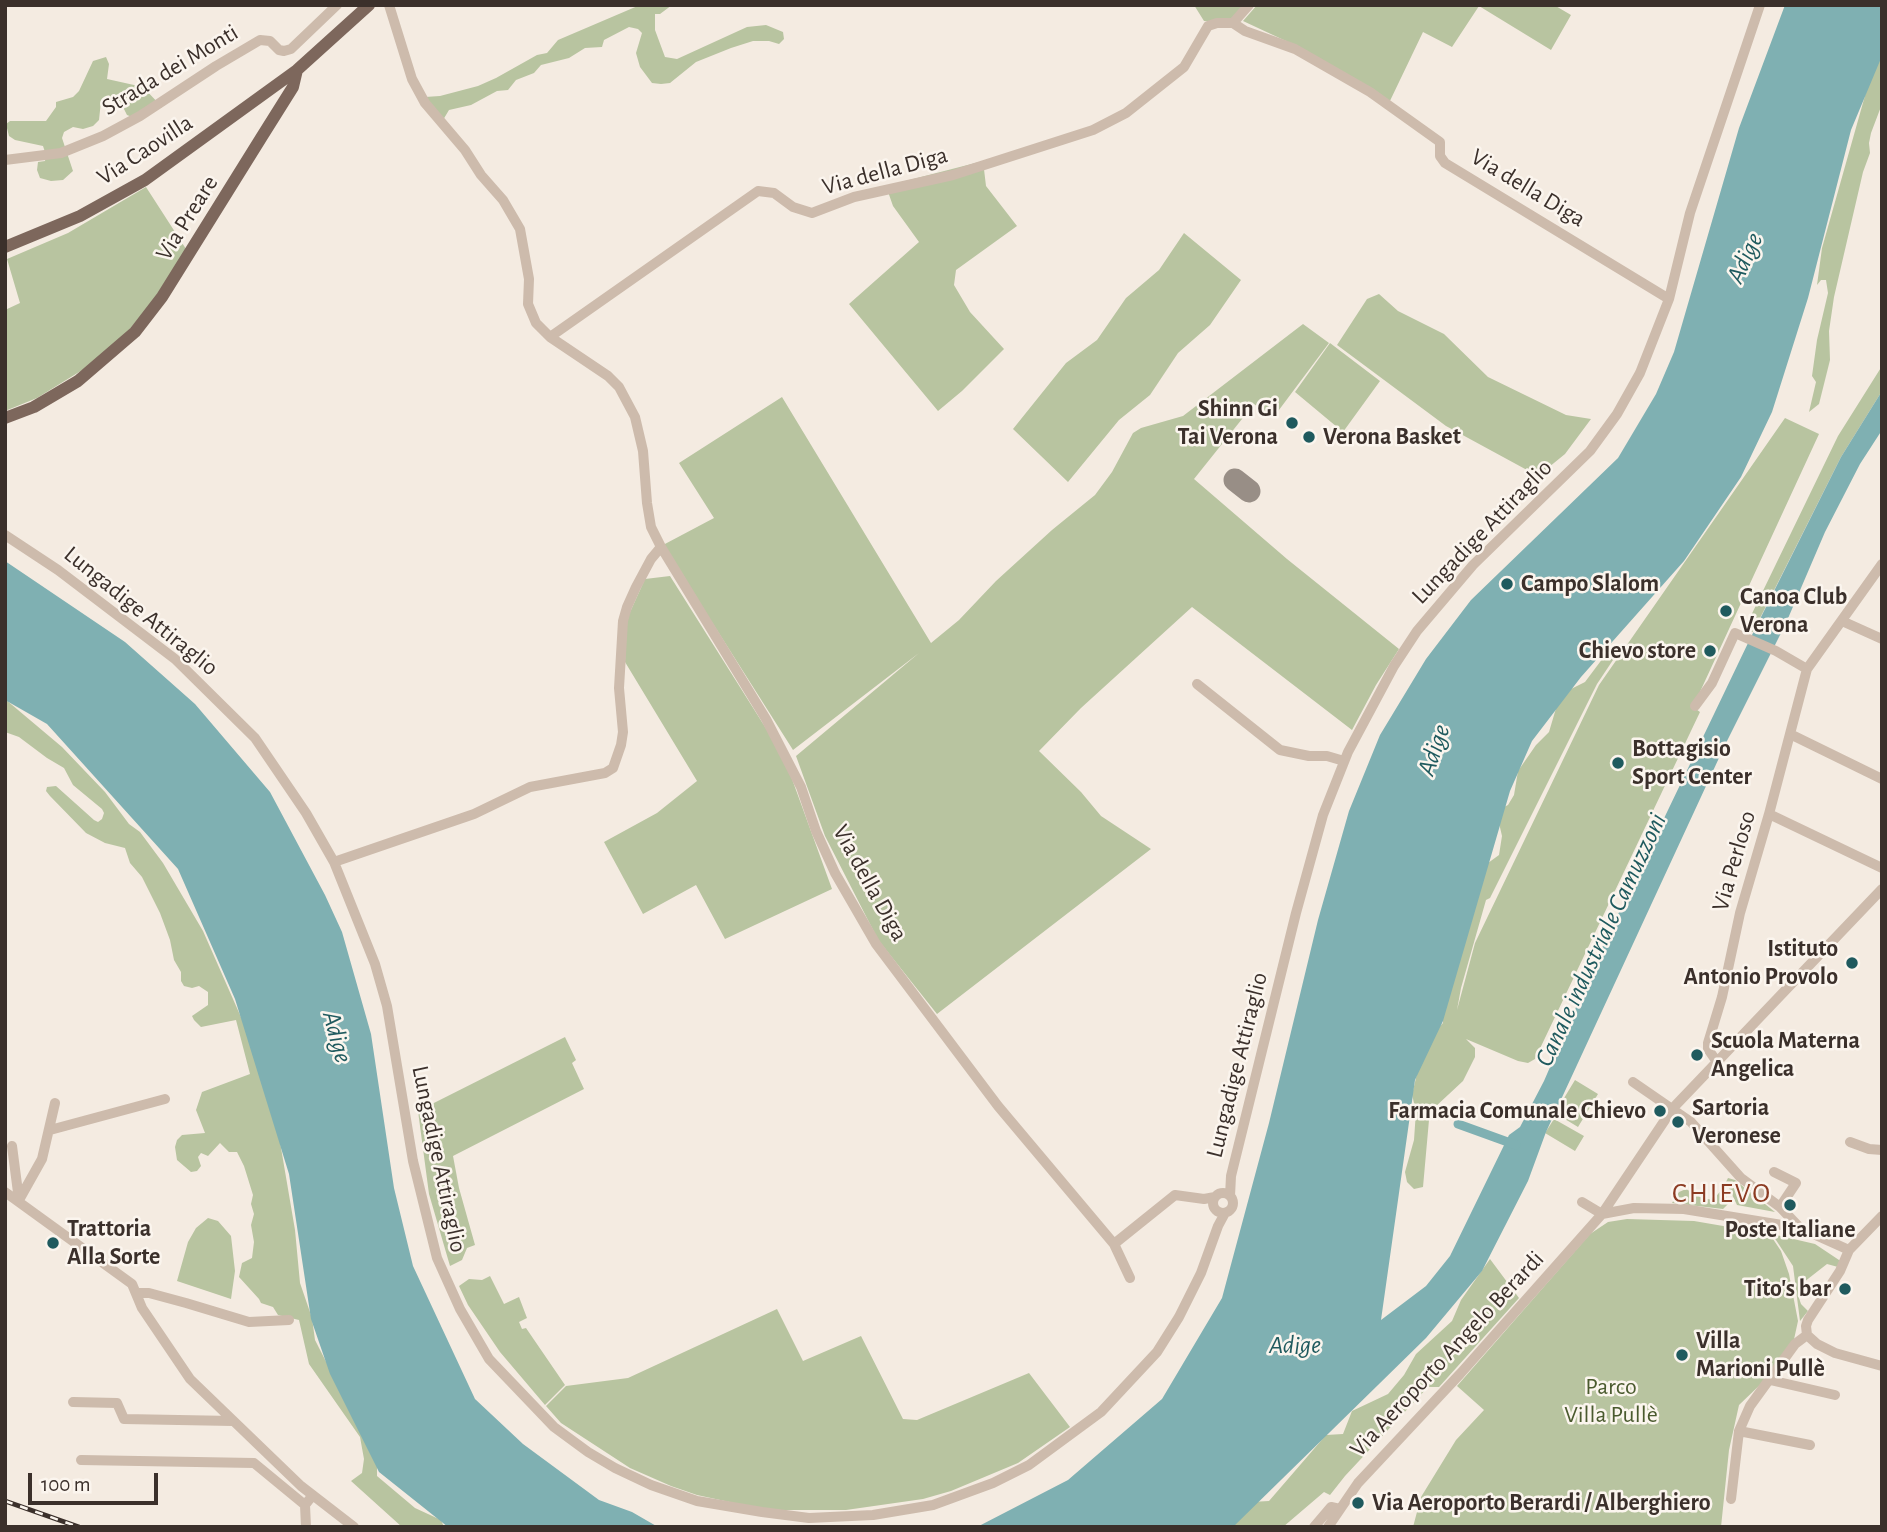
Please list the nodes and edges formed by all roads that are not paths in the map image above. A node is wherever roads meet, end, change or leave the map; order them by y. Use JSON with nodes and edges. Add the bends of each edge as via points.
{"nodes":[{"id":1,"x":337,"y":5,"type":"edge"},
{"id":2,"x":369,"y":5,"type":"edge"},
{"id":3,"x":389,"y":5,"type":"edge"},
{"id":4,"x":1249,"y":5,"type":"edge"},
{"id":5,"x":1760,"y":5,"type":"edge"},
{"id":6,"x":1233,"y":23,"type":"junction"},
{"id":7,"x":297,"y":70,"type":"junction"},
{"id":8,"x":5,"y":160,"type":"edge"},
{"id":9,"x":5,"y":247,"type":"edge"},
{"id":10,"x":1669,"y":299,"type":"junction"},
{"id":11,"x":550,"y":337,"type":"junction"},
{"id":12,"x":5,"y":418,"type":"edge"},
{"id":13,"x":5,"y":535,"type":"edge"},
{"id":14,"x":661,"y":547,"type":"junction"},
{"id":15,"x":1882,"y":564,"type":"edge"},
{"id":16,"x":1842,"y":621,"type":"junction"},
{"id":17,"x":1882,"y":639,"type":"edge"},
{"id":18,"x":1807,"y":669,"type":"junction"},
{"id":19,"x":1197,"y":684,"type":"dead end"},
{"id":20,"x":1695,"y":706,"type":"dead end"},
{"id":21,"x":1790,"y":734,"type":"junction"},
{"id":22,"x":1344,"y":761,"type":"junction"},
{"id":23,"x":1882,"y":779,"type":"edge"},
{"id":24,"x":1769,"y":814,"type":"junction"},
{"id":25,"x":334,"y":862,"type":"junction"},
{"id":26,"x":1882,"y":869,"type":"edge"},
{"id":27,"x":1882,"y":890,"type":"edge"},
{"id":28,"x":1717,"y":1062,"type":"junction"},
{"id":29,"x":1633,"y":1082,"type":"dead end"},
{"id":30,"x":165,"y":1099,"type":"dead end"},
{"id":31,"x":55,"y":1103,"type":"dead end"},
{"id":32,"x":1673,"y":1108,"type":"junction"},
{"id":33,"x":50,"y":1130,"type":"junction"},
{"id":34,"x":1850,"y":1142,"type":"dead end"},
{"id":35,"x":12,"y":1146,"type":"dead end"},
{"id":36,"x":1882,"y":1150,"type":"edge"},
{"id":37,"x":1774,"y":1172,"type":"dead end"},
{"id":38,"x":5,"y":1192,"type":"edge"},
{"id":39,"x":19,"y":1200,"type":"junction"},
{"id":40,"x":1582,"y":1202,"type":"dead end"},
{"id":41,"x":1222,"y":1203,"type":"junction"},
{"id":42,"x":1780,"y":1207,"type":"junction"},
{"id":43,"x":1602,"y":1214,"type":"junction"},
{"id":44,"x":1880,"y":1223,"type":"edge"},
{"id":45,"x":1800,"y":1228,"type":"junction"},
{"id":46,"x":1114,"y":1244,"type":"junction"},
{"id":47,"x":1849,"y":1250,"type":"junction"},
{"id":48,"x":1130,"y":1278,"type":"dead end"},
{"id":49,"x":136,"y":1293,"type":"junction"},
{"id":50,"x":289,"y":1320,"type":"dead end"},
{"id":51,"x":1807,"y":1335,"type":"junction"},
{"id":52,"x":1882,"y":1366,"type":"edge"},
{"id":53,"x":1770,"y":1380,"type":"junction"},
{"id":54,"x":1835,"y":1395,"type":"dead end"},
{"id":55,"x":74,"y":1402,"type":"dead end"},
{"id":56,"x":233,"y":1421,"type":"junction"},
{"id":57,"x":1739,"y":1431,"type":"junction"},
{"id":58,"x":1810,"y":1445,"type":"dead end"},
{"id":59,"x":81,"y":1460,"type":"dead end"},
{"id":60,"x":1731,"y":1499,"type":"dead end"},
{"id":61,"x":308,"y":1500,"type":"junction"},
{"id":62,"x":1340,"y":1509,"type":"junction"},
{"id":63,"x":306,"y":1527,"type":"edge"},
{"id":64,"x":354,"y":1527,"type":"edge"},
{"id":65,"x":1314,"y":1527,"type":"edge"},
{"id":66,"x":1328,"y":1527,"type":"edge"}],
"edges":[{"from":1,"to":8,"type":"street","name":"Strada dei Monti","via":[[292,49],[279,50],[270,41],[260,40],[103,136],[61,153]]},
{"from":2,"to":7,"type":"main road","name":"Via Preare"},
{"from":3,"to":11,"type":"street","name":"Via della Diga","via":[[412,79],[425,103],[503,200],[520,229],[528,304],[536,323]]},
{"from":4,"to":6,"type":"street","name":"Via della Diga"},
{"from":5,"to":10,"type":"street","name":"Lungadige Attiraglio","via":[[1690,213]]},
{"from":6,"to":10,"type":"street","name":"Via della Diga","via":[[1295,49],[1370,92],[1440,142],[1440,156],[1446,163]]},
{"from":6,"to":11,"type":"street","name":"Via della Diga","via":[[1208,26],[1184,68],[1126,113],[1093,130],[812,213],[793,207],[774,193],[758,191]]},
{"from":7,"to":9,"type":"main road","name":"Via Caovilla","via":[[145,180],[79,216]]},
{"from":7,"to":12,"type":"main road","name":"Via Preare","via":[[293,87],[162,297],[135,332],[78,382]]},
{"from":10,"to":22,"type":"street","name":"Lungadige Attiraglio","via":[[1618,414],[1590,451],[1483,555],[1417,631]]},
{"from":11,"to":14,"type":"street","name":"Via della Diga","via":[[620,387],[635,417],[647,503]]},
{"from":13,"to":25,"type":"street","name":"Lungadige Attiraglio","via":[[175,659],[225,708],[255,738]]},
{"from":14,"to":25,"type":"street","via":[[626,607],[619,688],[623,732],[613,768],[530,787],[474,814]]},
{"from":14,"to":46,"type":"street","name":"Via della Diga","via":[[766,719],[801,787],[835,873],[876,944],[998,1106]]},
{"from":15,"to":16,"type":"street","name":"Via Perloso"},
{"from":16,"to":17,"type":"street"},
{"from":16,"to":18,"type":"street","name":"Via Perloso"},
{"from":18,"to":20,"type":"street","via":[[1739,634]]},
{"from":18,"to":21,"type":"street","name":"Via Perloso"},
{"from":19,"to":22,"type":"street","via":[[1280,750]]},
{"from":21,"to":23,"type":"street"},
{"from":21,"to":24,"type":"street","name":"Via Perloso"},
{"from":22,"to":41,"type":"street","name":"Lungadige Attiraglio","via":[[1312,853]]},
{"from":24,"to":26,"type":"street"},
{"from":24,"to":28,"type":"street","name":"Via Perloso","via":[[1708,1043]]},
{"from":25,"to":41,"type":"street","name":"Lungadige Attiraglio","via":[[387,1006],[413,1161],[437,1258],[460,1309],[489,1359],[554,1427],[588,1452],[651,1485],[697,1501],[809,1518],[933,1506],[993,1483],[1029,1465],[1101,1412],[1157,1352],[1201,1273]]},
{"from":27,"to":28,"type":"street","name":"Via Aeroporto Angelo Berardi"},
{"from":28,"to":32,"type":"street","name":"Via Aeroporto Angelo Berardi"},
{"from":29,"to":32,"type":"street"},
{"from":30,"to":33,"type":"street"},
{"from":31,"to":33,"type":"street"},
{"from":32,"to":42,"type":"street","via":[[1741,1178]]},
{"from":32,"to":43,"type":"street","name":"Via Aeroporto Angelo Berardi"},
{"from":33,"to":39,"type":"street","via":[[43,1159]]},
{"from":34,"to":36,"type":"street"},
{"from":35,"to":39,"type":"street"},
{"from":37,"to":42,"type":"street","via":[[1796,1182]]},
{"from":38,"to":39,"type":"street"},
{"from":39,"to":49,"type":"street","via":[[132,1284]]},
{"from":40,"to":43,"type":"street"},
{"from":41,"to":46,"type":"street","via":[[1175,1195]]},
{"from":42,"to":45,"type":"street"},
{"from":43,"to":45,"type":"street","via":[[1634,1208],[1684,1209]]},
{"from":43,"to":62,"type":"street","name":"Via Aeroporto Angelo Berardi","via":[[1358,1483]]},
{"from":44,"to":47,"type":"street"},
{"from":45,"to":47,"type":"street"},
{"from":46,"to":48,"type":"street","name":"Via della Diga"},
{"from":47,"to":51,"type":"street","via":[[1805,1326]]},
{"from":49,"to":50,"type":"street","via":[[249,1322]]},
{"from":49,"to":56,"type":"street","via":[[190,1379]]},
{"from":51,"to":52,"type":"street","via":[[1835,1353]]},
{"from":51,"to":53,"type":"street","via":[[1795,1343]]},
{"from":53,"to":54,"type":"street"},
{"from":53,"to":57,"type":"street","via":[[1750,1406]]},
{"from":55,"to":56,"type":"street","via":[[117,1402],[124,1419]]},
{"from":56,"to":61,"type":"street"},
{"from":57,"to":58,"type":"street"},
{"from":57,"to":60,"type":"street"},
{"from":59,"to":61,"type":"street","via":[[254,1463]]},
{"from":61,"to":63,"type":"street"},
{"from":61,"to":64,"type":"street"},
{"from":62,"to":65,"type":"street","via":[[1331,1507]]},
{"from":62,"to":66,"type":"street","name":"Via Aeroporto Angelo Berardi"}]}
